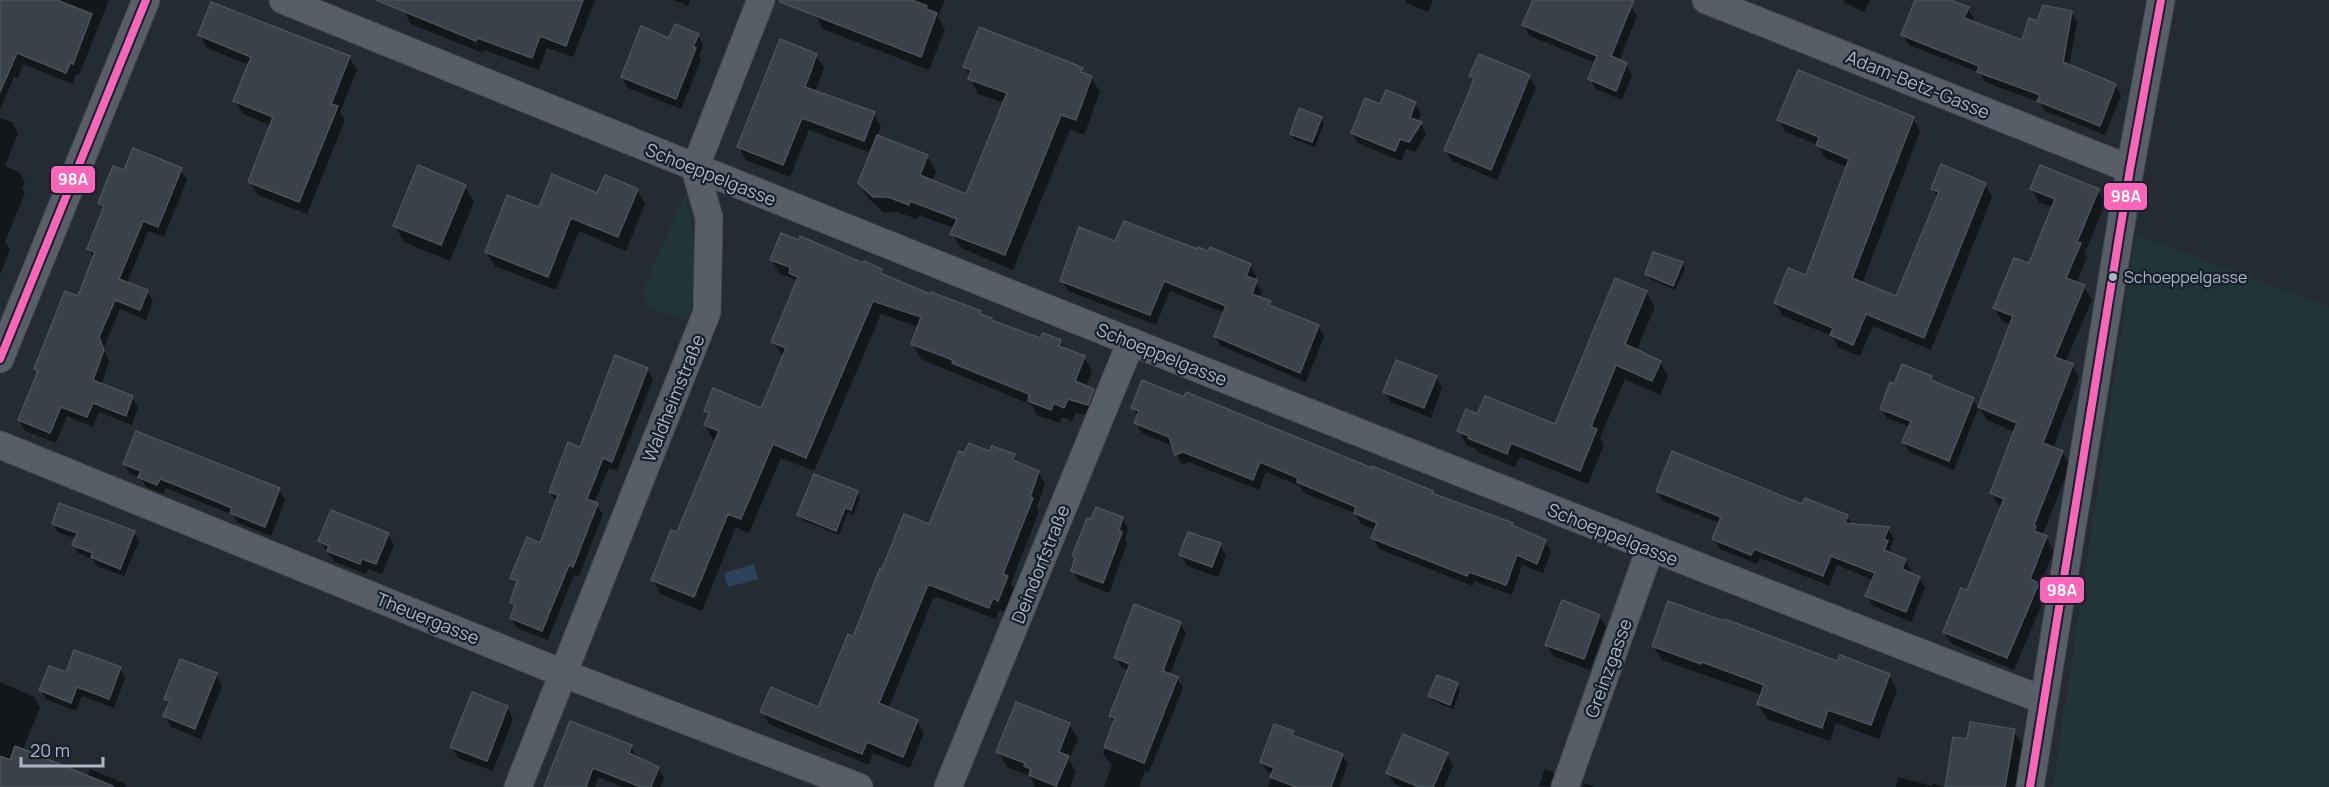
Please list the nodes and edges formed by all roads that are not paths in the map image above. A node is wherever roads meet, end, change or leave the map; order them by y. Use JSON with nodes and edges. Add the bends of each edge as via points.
{"nodes":[{"id":1,"x":146,"y":0,"type":"edge"},
{"id":2,"x":283,"y":0,"type":"edge"},
{"id":3,"x":761,"y":0,"type":"edge"},
{"id":4,"x":1706,"y":0,"type":"edge"},
{"id":5,"x":2161,"y":0,"type":"edge"},
{"id":6,"x":695,"y":168,"type":"junction"},
{"id":7,"x":2130,"y":169,"type":"junction"},
{"id":8,"x":1131,"y":342,"type":"junction"},
{"id":9,"x":0,"y":359,"type":"edge"},
{"id":10,"x":0,"y":445,"type":"edge"},
{"id":11,"x":1650,"y":549,"type":"junction"},
{"id":12,"x":562,"y":673,"type":"junction"},
{"id":13,"x":2043,"y":700,"type":"junction"},
{"id":14,"x":518,"y":787,"type":"edge"},
{"id":15,"x":859,"y":787,"type":"edge"},
{"id":16,"x":948,"y":787,"type":"edge"},
{"id":17,"x":1565,"y":787,"type":"edge"},
{"id":18,"x":2030,"y":787,"type":"edge"}],
"edges":[{"from":1,"to":9,"type":"street"},
{"from":2,"to":6,"type":"street","name":"Schoeppelgasse"},
{"from":3,"to":6,"type":"street"},
{"from":4,"to":7,"type":"street","name":"Adam-Betz-Gasse"},
{"from":5,"to":7,"type":"street"},
{"from":6,"to":8,"type":"street","name":"Schoeppelgasse"},
{"from":6,"to":12,"type":"street","name":"Waldheimstraße","via":[[709,218],[707,312]]},
{"from":7,"to":13,"type":"street"},
{"from":8,"to":11,"type":"street","name":"Schoeppelgasse"},
{"from":8,"to":16,"type":"street","name":"Deindorfstraße"},
{"from":10,"to":12,"type":"street","name":"Theuergasse"},
{"from":11,"to":13,"type":"street","name":"Schoeppelgasse"},
{"from":11,"to":17,"type":"street","name":"Greinzgasse"},
{"from":12,"to":14,"type":"street","name":"Waldheimstraße"},
{"from":12,"to":15,"type":"street","name":"Theuergasse"},
{"from":13,"to":18,"type":"street"}]}
